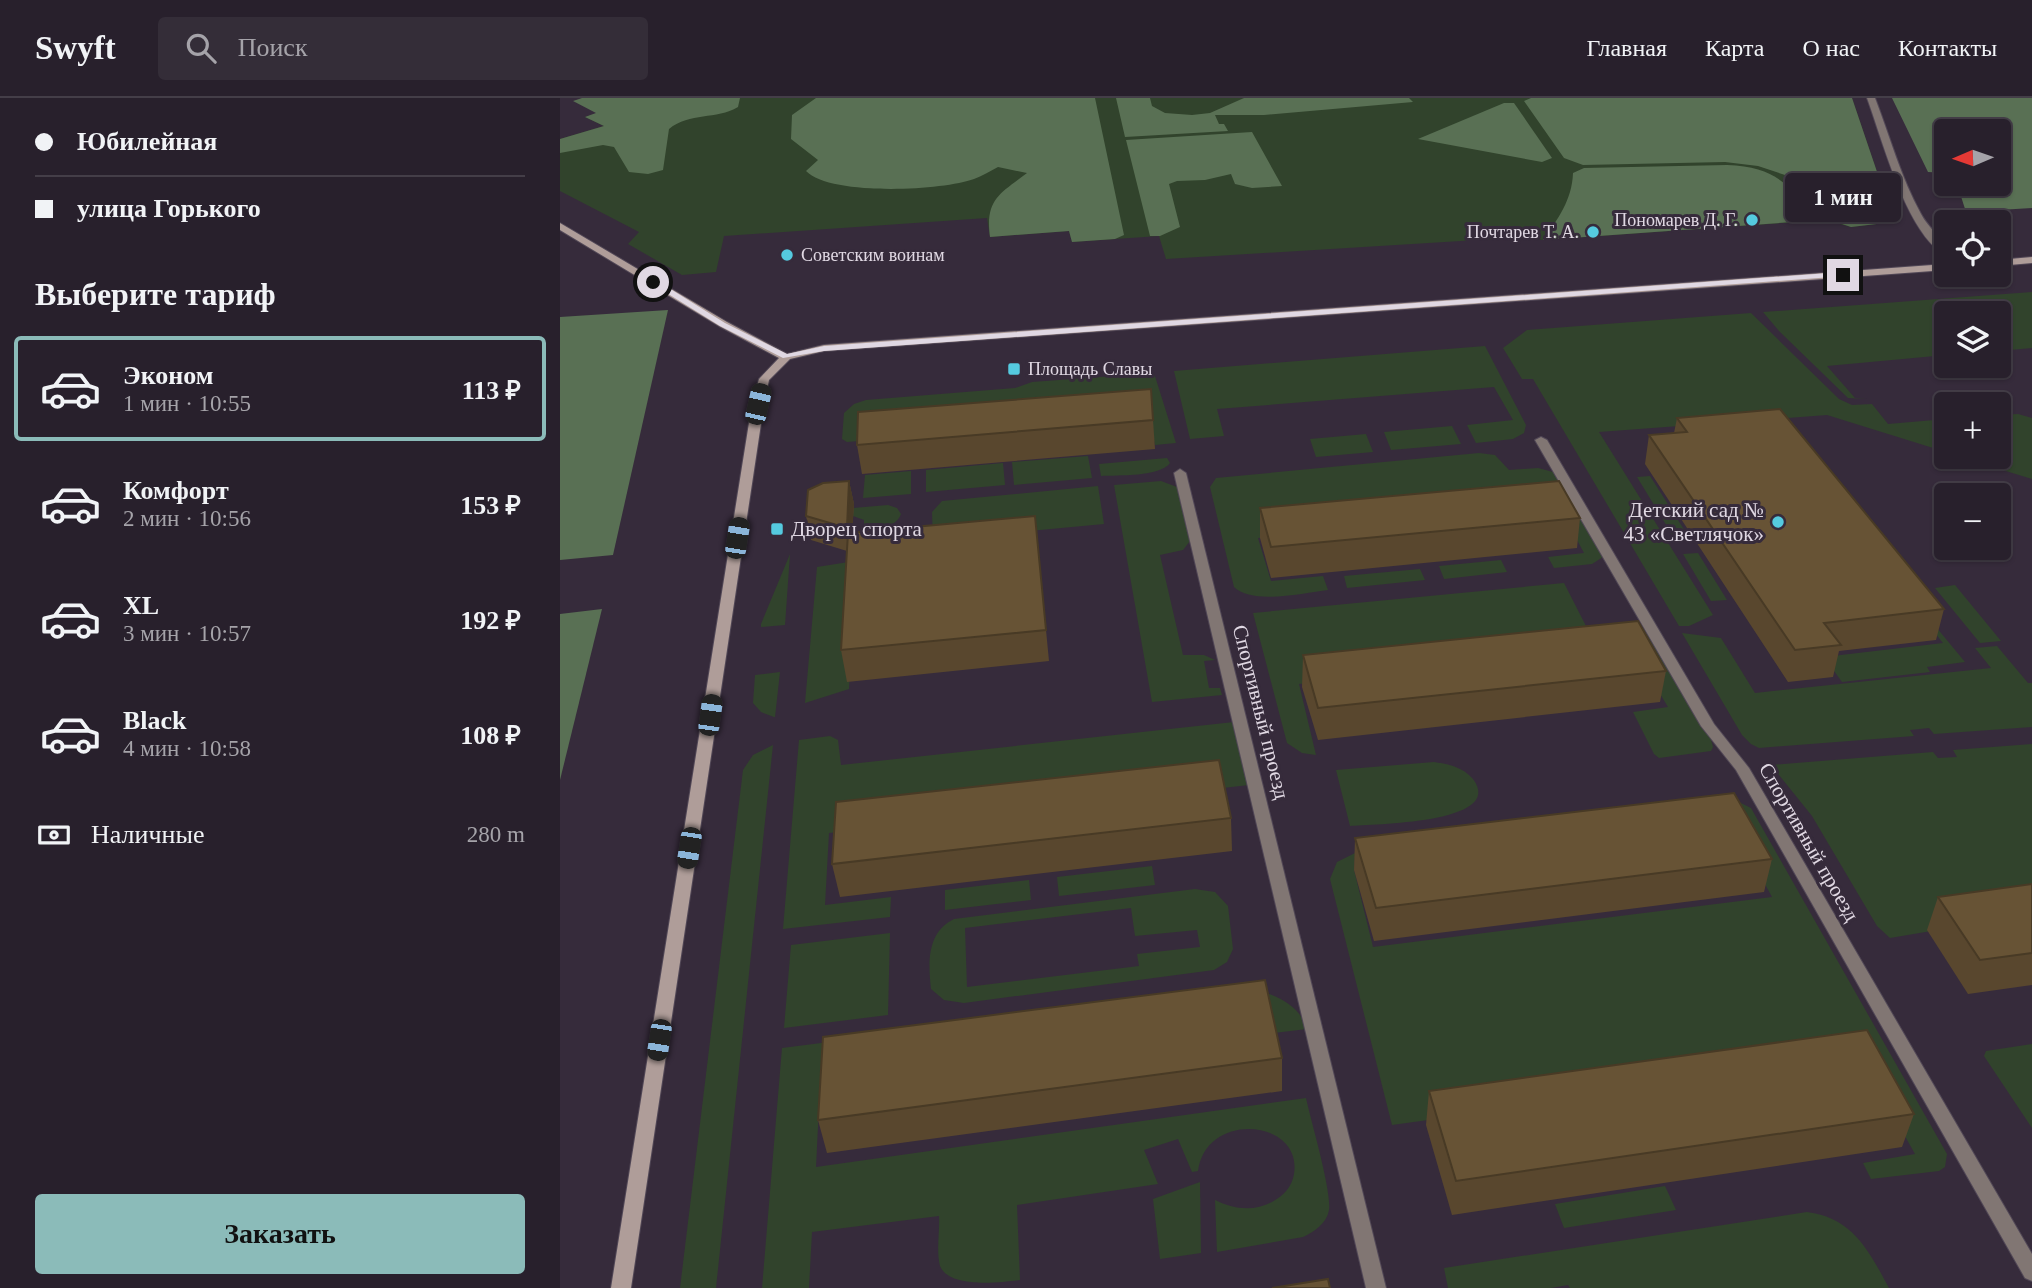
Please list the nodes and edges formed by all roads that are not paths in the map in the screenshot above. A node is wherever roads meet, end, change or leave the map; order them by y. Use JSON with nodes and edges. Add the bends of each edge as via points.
{"nodes":[{"id":1,"x":1871,"y":98,"type":"edge"},
{"id":2,"x":560,"y":226,"type":"edge"},
{"id":3,"x":1934,"y":239,"type":"edge"},
{"id":4,"x":2032,"y":260,"type":"edge"},
{"id":5,"x":2011,"y":262,"type":"edge"},
{"id":6,"x":1934,"y":268,"type":"edge"},
{"id":7,"x":786,"y":357,"type":"junction"},
{"id":8,"x":1541,"y":440,"type":"dead end"},
{"id":9,"x":1180,"y":473,"type":"dead end"},
{"id":10,"x":2032,"y":1272,"type":"edge"},
{"id":11,"x":621,"y":1288,"type":"edge"},
{"id":12,"x":1376,"y":1288,"type":"edge"}],
"edges":[{"from":1,"to":3,"type":"street","via":[[1895,170],[1924,229]]},
{"from":2,"to":7,"type":"main road"},
{"from":4,"to":5,"type":"main road"},
{"from":6,"to":7,"type":"main road","via":[[824,348]]},
{"from":7,"to":11,"type":"main road","via":[[764,379],[758,404]]},
{"from":8,"to":10,"type":"street","name":"Спортивный проезд","via":[[1708,726],[1742,768]]},
{"from":9,"to":12,"type":"street","name":"Спортивный проезд"}]}
